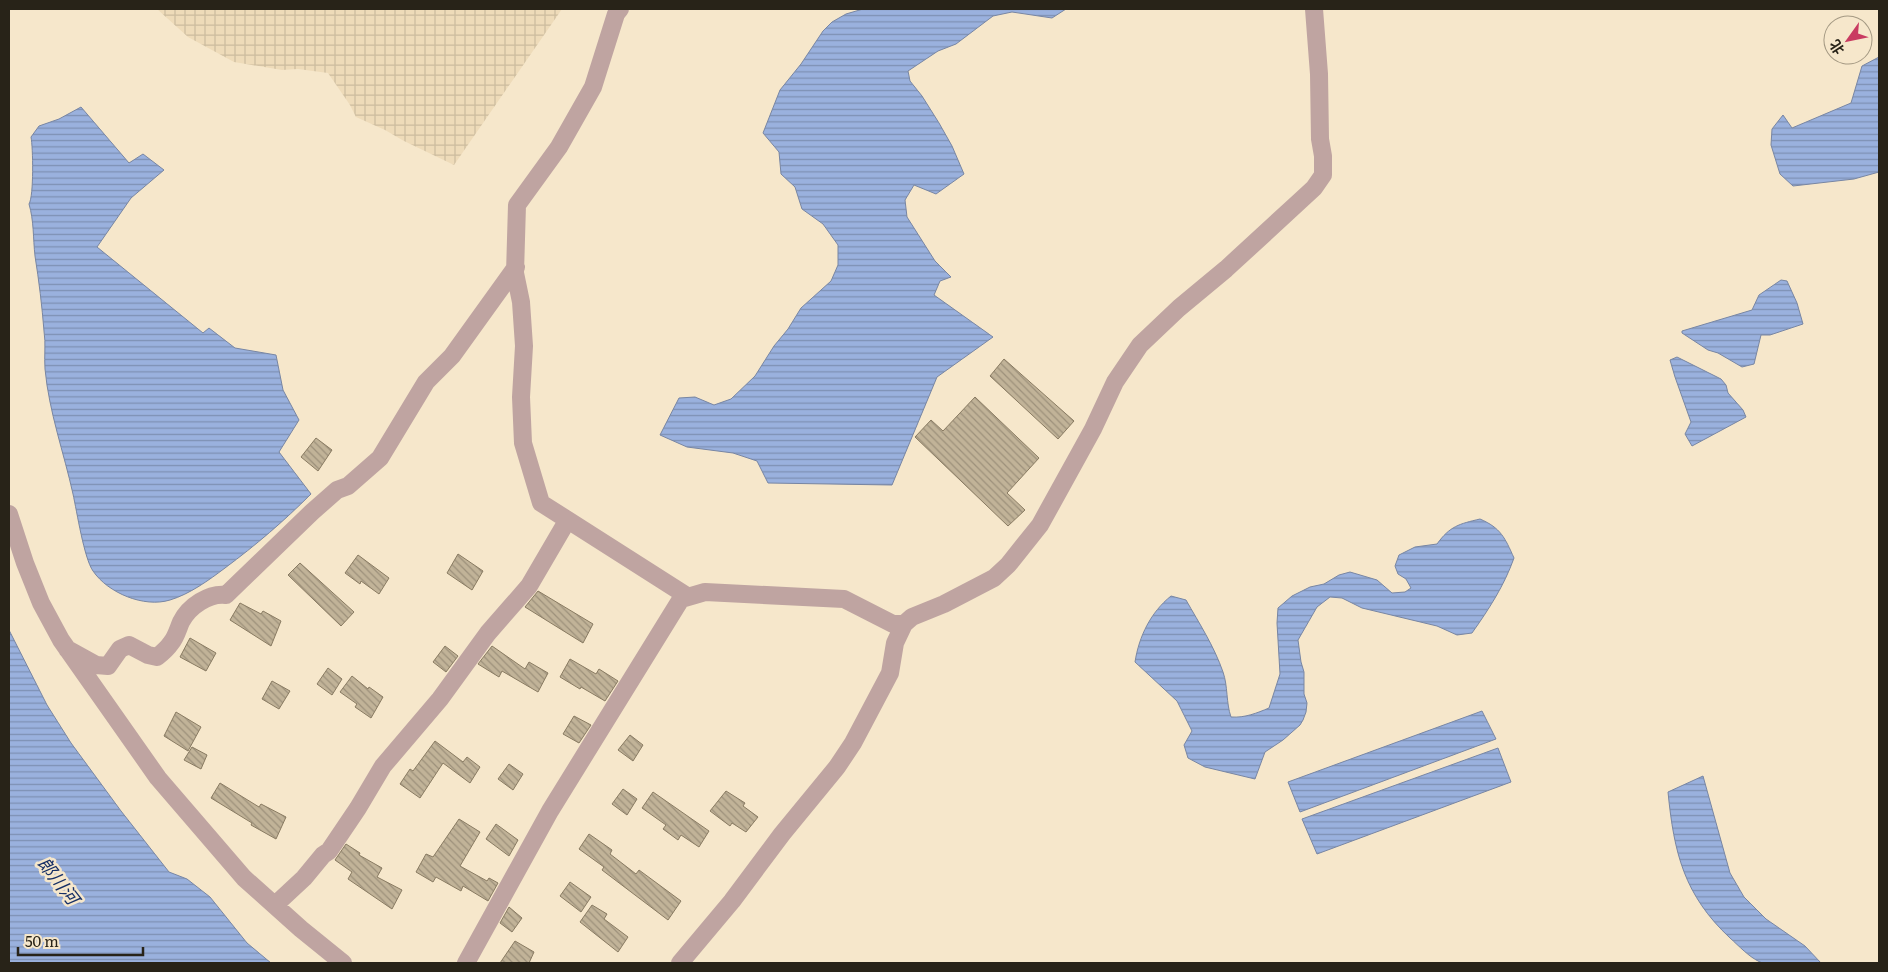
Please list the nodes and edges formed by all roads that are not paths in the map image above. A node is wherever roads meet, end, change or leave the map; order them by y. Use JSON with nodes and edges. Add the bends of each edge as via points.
{"nodes":[{"id":1,"x":620,"y":9,"type":"edge"},
{"id":2,"x":1314,"y":9,"type":"edge"},
{"id":3,"x":516,"y":267,"type":"junction"},
{"id":4,"x":9,"y":514,"type":"edge"},
{"id":5,"x":567,"y":520,"type":"junction"},
{"id":6,"x":687,"y":596,"type":"junction"},
{"id":7,"x":904,"y":624,"type":"junction"},
{"id":8,"x":66,"y":649,"type":"junction"},
{"id":9,"x":274,"y":905,"type":"junction"},
{"id":10,"x":343,"y":963,"type":"edge"},
{"id":11,"x":466,"y":963,"type":"edge"},
{"id":12,"x":680,"y":963,"type":"edge"}],
"edges":[{"from":1,"to":3,"type":"street","via":[[593,87],[559,147],[517,205]]},
{"from":2,"to":7,"type":"street","via":[[1323,175],[1314,188],[1140,345],[1114,382],[1093,429],[1040,525],[1008,565],[994,578]]},
{"from":3,"to":5,"type":"street","via":[[524,346],[523,443],[541,503]]},
{"from":3,"to":8,"type":"street","via":[[452,356],[426,382],[380,458],[312,512],[226,595],[218,594],[195,605],[185,615],[171,644],[157,657],[129,645],[120,649],[108,666],[96,665]]},
{"from":4,"to":8,"type":"street","via":[[41,603]]},
{"from":5,"to":6,"type":"street"},
{"from":5,"to":9,"type":"street","via":[[529,586],[384,766],[329,851]]},
{"from":6,"to":7,"type":"street","via":[[705,592],[844,599],[893,624]]},
{"from":6,"to":11,"type":"street","via":[[676,604],[550,811]]},
{"from":7,"to":12,"type":"street","via":[[895,643],[890,673],[848,751]]},
{"from":8,"to":9,"type":"street","via":[[158,778],[244,878]]},
{"from":9,"to":10,"type":"street"}]}
